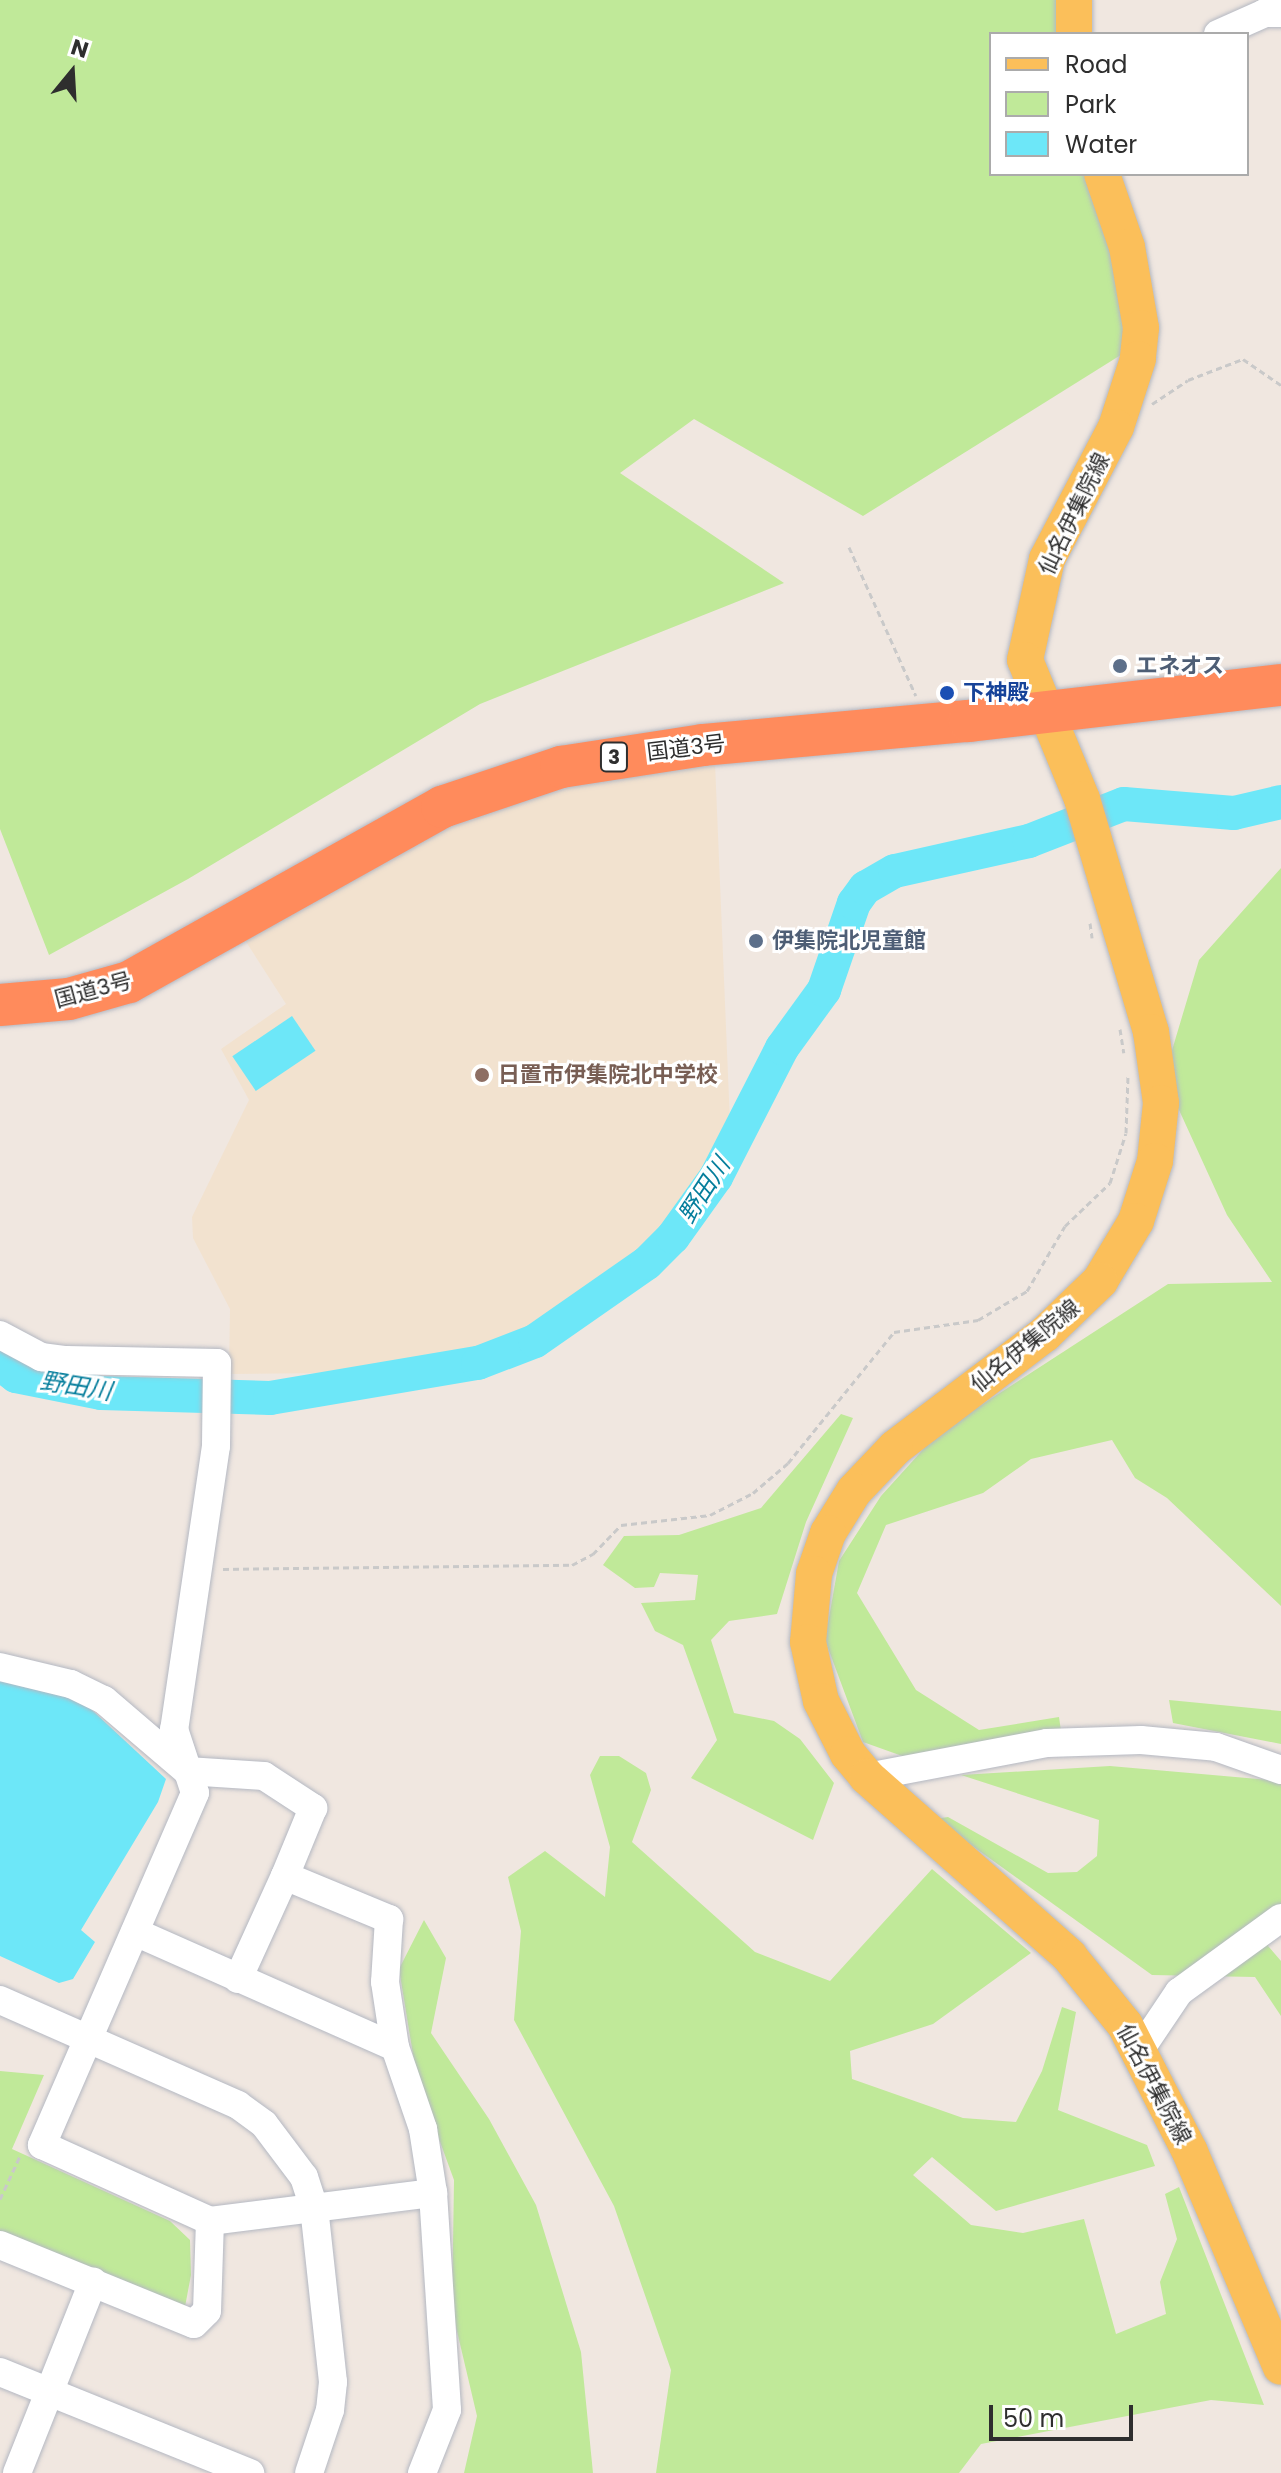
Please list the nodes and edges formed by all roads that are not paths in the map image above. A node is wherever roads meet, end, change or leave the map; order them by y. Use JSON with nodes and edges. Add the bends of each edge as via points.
{"nodes":[{"id":1,"x":1074,"y":0,"type":"edge"},
{"id":2,"x":1281,"y":13,"type":"edge"},
{"id":3,"x":1074,"y":32,"type":"edge"},
{"id":4,"x":1222,"y":32,"type":"edge"},
{"id":5,"x":1103,"y":176,"type":"edge"},
{"id":6,"x":1281,"y":685,"type":"edge"},
{"id":7,"x":1051,"y":712,"type":"junction"},
{"id":8,"x":0,"y":1005,"type":"edge"},
{"id":9,"x":0,"y":1335,"type":"edge"},
{"id":10,"x":0,"y":1667,"type":"edge"},
{"id":11,"x":1281,"y":1770,"type":"edge"},
{"id":12,"x":187,"y":1771,"type":"junction"},
{"id":13,"x":867,"y":1777,"type":"junction"},
{"id":14,"x":285,"y":1876,"type":"junction"},
{"id":15,"x":1281,"y":1918,"type":"edge"},
{"id":16,"x":135,"y":1932,"type":"junction"},
{"id":17,"x":238,"y":1979,"type":"junction"},
{"id":18,"x":0,"y":2000,"type":"edge"},
{"id":19,"x":87,"y":2037,"type":"junction"},
{"id":20,"x":395,"y":2047,"type":"junction"},
{"id":21,"x":1140,"y":2050,"type":"junction"},
{"id":22,"x":433,"y":2193,"type":"junction"},
{"id":23,"x":314,"y":2207,"type":"junction"},
{"id":24,"x":210,"y":2221,"type":"junction"},
{"id":25,"x":0,"y":2245,"type":"edge"},
{"id":26,"x":93,"y":2282,"type":"junction"},
{"id":27,"x":1281,"y":2367,"type":"edge"},
{"id":28,"x":0,"y":2372,"type":"edge"},
{"id":29,"x":49,"y":2391,"type":"junction"},
{"id":30,"x":17,"y":2473,"type":"edge"},
{"id":31,"x":250,"y":2473,"type":"edge"},
{"id":32,"x":309,"y":2473,"type":"edge"},
{"id":33,"x":422,"y":2473,"type":"edge"}],
"edges":[{"from":1,"to":3,"type":"main road"},
{"from":2,"to":4,"type":"street","via":[[1256,16]]},
{"from":5,"to":7,"type":"main road","name":"仙名伊集院線","via":[[1127,247],[1141,328],[1138,359],[1116,427],[1047,559],[1028,629],[1025,660]]},
{"from":6,"to":7,"type":"highway","name":"国道3号","number":"3"},
{"from":7,"to":8,"type":"highway","name":"国道3号","number":"3","via":[[654,751],[517,778],[442,807],[129,982],[69,999]]},
{"from":7,"to":13,"type":"main road","name":"仙名伊集院線","via":[[1151,1032],[1161,1103],[1155,1161],[1136,1221],[1100,1281],[1075,1308],[895,1448],[854,1491],[828,1533],[814,1574],[808,1619],[812,1671],[834,1729]]},
{"from":9,"to":12,"type":"street","via":[[41,1357],[217,1363],[216,1422],[174,1729]]},
{"from":10,"to":12,"type":"street","via":[[71,1684],[104,1700]]},
{"from":11,"to":13,"type":"street","via":[[1216,1747],[1141,1740],[1047,1743]]},
{"from":12,"to":14,"type":"street","via":[[264,1776],[313,1808]]},
{"from":12,"to":16,"type":"street","via":[[195,1793]]},
{"from":13,"to":21,"type":"main road","name":"仙名伊集院線","via":[[1069,1956]]},
{"from":14,"to":17,"type":"street"},
{"from":14,"to":20,"type":"street","via":[[389,1919],[385,1982]]},
{"from":15,"to":21,"type":"street","via":[[1179,1992]]},
{"from":16,"to":17,"type":"street"},
{"from":16,"to":19,"type":"street"},
{"from":17,"to":20,"type":"street"},
{"from":18,"to":19,"type":"street"},
{"from":19,"to":23,"type":"street","via":[[238,2105],[264,2124],[304,2177]]},
{"from":19,"to":24,"type":"street","via":[[42,2145]]},
{"from":20,"to":22,"type":"street","via":[[423,2129]]},
{"from":21,"to":27,"type":"main road","name":"仙名伊集院線","via":[[1190,2152]]},
{"from":22,"to":23,"type":"street"},
{"from":22,"to":33,"type":"street","via":[[447,2410]]},
{"from":23,"to":24,"type":"street"},
{"from":23,"to":32,"type":"street","via":[[333,2382],[330,2410]]},
{"from":24,"to":26,"type":"street","via":[[207,2311],[194,2324]]},
{"from":25,"to":26,"type":"street"},
{"from":26,"to":29,"type":"street"},
{"from":28,"to":29,"type":"street"},
{"from":29,"to":30,"type":"street"},
{"from":29,"to":31,"type":"street"}]}
